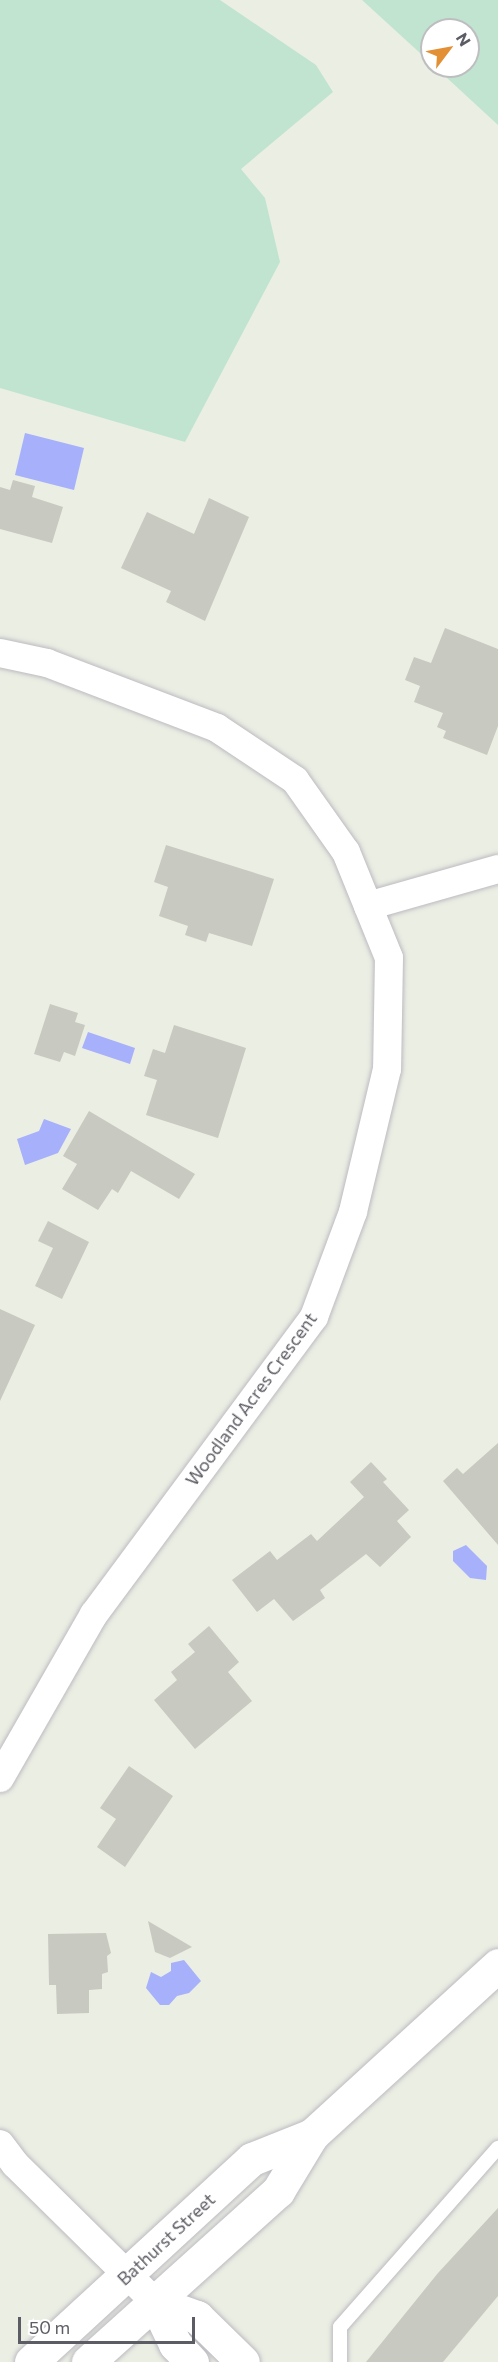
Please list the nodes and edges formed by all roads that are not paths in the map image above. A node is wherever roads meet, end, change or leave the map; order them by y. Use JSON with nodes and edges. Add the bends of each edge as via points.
{"nodes":[{"id":1,"x":0,"y":653,"type":"edge"},
{"id":2,"x":498,"y":869,"type":"edge"},
{"id":3,"x":368,"y":906,"type":"junction"},
{"id":4,"x":0,"y":1778,"type":"edge"},
{"id":5,"x":498,"y":1965,"type":"edge"},
{"id":6,"x":312,"y":2135,"type":"junction"},
{"id":7,"x":0,"y":2144,"type":"edge"},
{"id":8,"x":498,"y":2148,"type":"edge"},
{"id":9,"x":128,"y":2275,"type":"junction"},
{"id":10,"x":155,"y":2302,"type":"junction"},
{"id":11,"x":31,"y":2362,"type":"edge"},
{"id":12,"x":88,"y":2362,"type":"edge"},
{"id":13,"x":192,"y":2362,"type":"edge"},
{"id":14,"x":243,"y":2362,"type":"edge"},
{"id":15,"x":340,"y":2362,"type":"edge"}],
"edges":[{"from":1,"to":3,"type":"street","name":"Woodland Acres Crescent","via":[[47,663],[216,728],[295,780],[346,852]]},
{"from":2,"to":3,"type":"street"},
{"from":3,"to":4,"type":"street","name":"Woodland Acres Crescent","via":[[389,958],[387,1069],[352,1212],[314,1317],[94,1614]]},
{"from":5,"to":6,"type":"main road","name":"Bathurst Street"},
{"from":6,"to":9,"type":"main road","name":"Bathurst Street","via":[[252,2159]]},
{"from":6,"to":10,"type":"main road","name":"Bathurst Street","via":[[278,2191]]},
{"from":7,"to":9,"type":"street","via":[[15,2164]]},
{"from":8,"to":15,"type":"lane","via":[[340,2327]]},
{"from":9,"to":10,"type":"street"},
{"from":9,"to":11,"type":"main road","name":"Bathurst Street"},
{"from":10,"to":12,"type":"main road","name":"Bathurst Street"},
{"from":10,"to":13,"type":"main road","via":[[175,2344]]},
{"from":10,"to":14,"type":"main road","via":[[197,2317]]}]}
